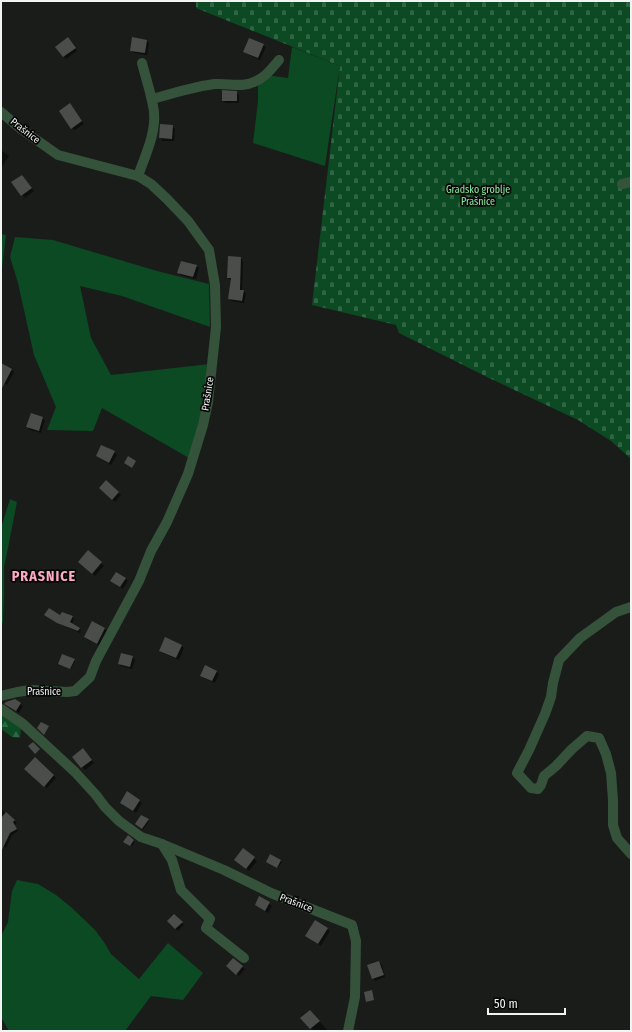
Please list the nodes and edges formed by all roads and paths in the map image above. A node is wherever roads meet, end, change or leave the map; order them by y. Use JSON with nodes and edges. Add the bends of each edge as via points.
{"nodes":[{"id":1,"x":279,"y":60,"type":"dead end"},
{"id":2,"x":142,"y":64,"type":"dead end"},
{"id":3,"x":152,"y":99,"type":"junction"},
{"id":4,"x":1,"y":112,"type":"edge"},
{"id":5,"x":138,"y":176,"type":"junction"},
{"id":6,"x":631,"y":607,"type":"edge"},
{"id":7,"x":1,"y":696,"type":"edge"},
{"id":8,"x":1,"y":709,"type":"edge"},
{"id":9,"x":162,"y":844,"type":"junction"},
{"id":10,"x":631,"y":854,"type":"edge"},
{"id":11,"x":244,"y":958,"type":"dead end"},
{"id":12,"x":348,"y":1031,"type":"edge"}],
"edges":[{"from":1,"to":3,"type":"street","via":[[264,77],[254,82],[244,85],[215,84]]},
{"from":2,"to":3,"type":"street"},
{"from":3,"to":5,"type":"street","via":[[152,135]]},
{"from":4,"to":5,"type":"street","name":"Prašnice","via":[[58,155]]},
{"from":5,"to":7,"type":"street","name":"Prašnice","via":[[168,199],[188,221],[208,250],[215,284],[216,327],[208,402],[203,424],[188,474],[167,522],[90,677],[75,691],[30,690]]},
{"from":6,"to":10,"type":"street","via":[[616,612],[580,638],[559,660],[545,714],[517,773],[531,788],[538,788],[542,785],[544,776],[587,736],[599,738],[610,773],[613,825],[617,838]]},
{"from":8,"to":9,"type":"street","name":"Prašnice","via":[[23,724],[75,772],[119,821],[141,837]]},
{"from":9,"to":11,"type":"street","via":[[172,860],[181,890],[210,919],[206,928]]},
{"from":9,"to":12,"type":"street","name":"Prašnice","via":[[271,893],[352,925],[356,941],[355,997]]}]}
